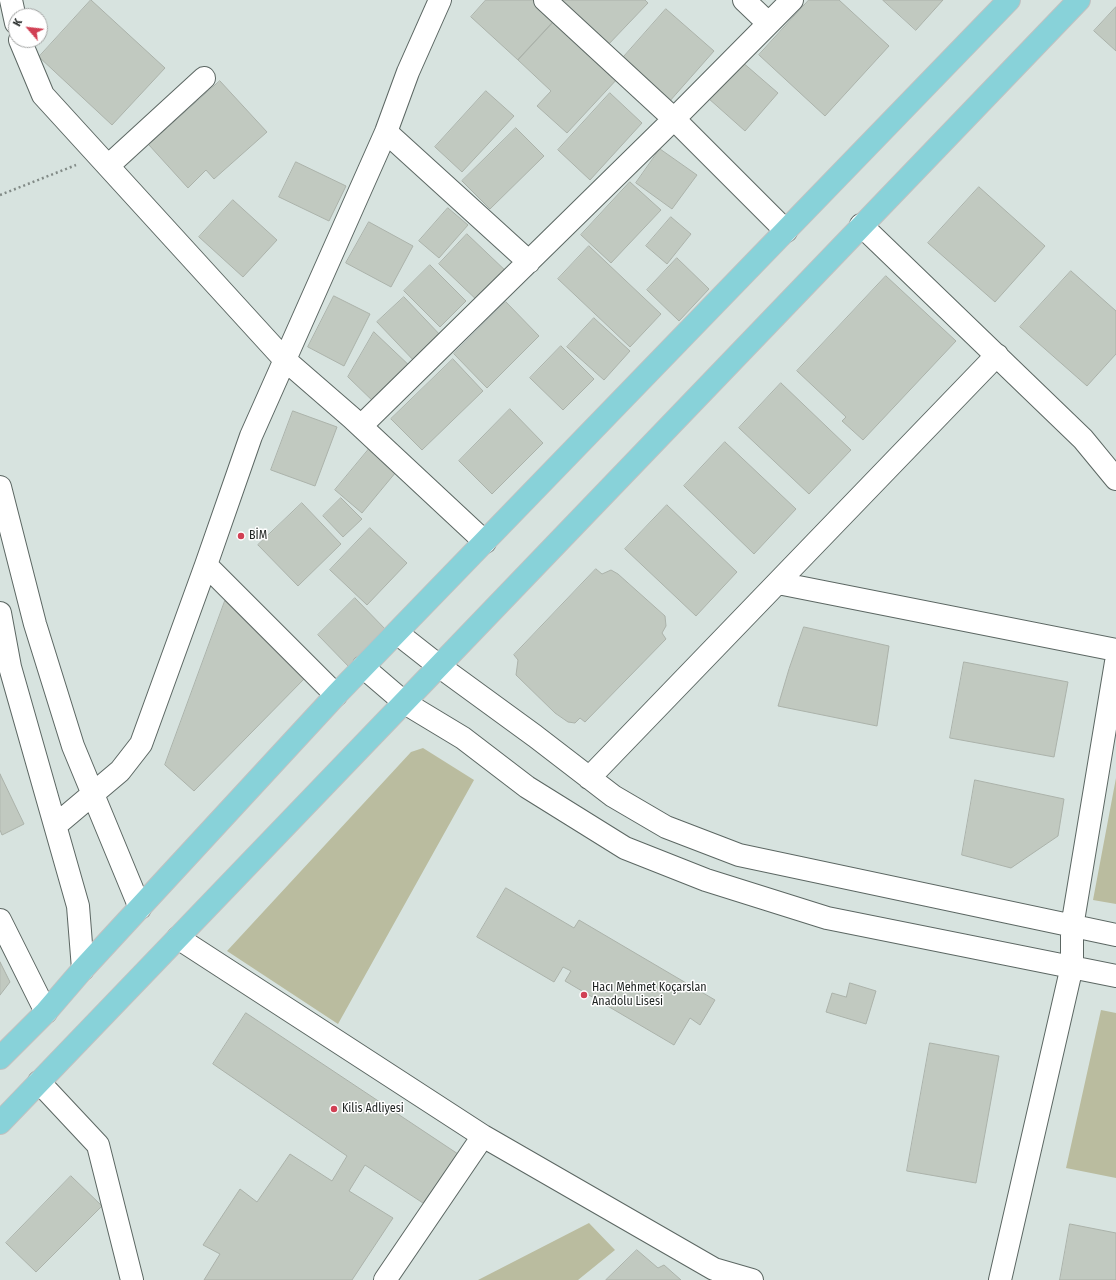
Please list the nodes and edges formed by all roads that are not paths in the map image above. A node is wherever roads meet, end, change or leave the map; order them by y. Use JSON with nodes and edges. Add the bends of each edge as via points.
{"nodes":[{"id":1,"x":440,"y":0,"type":"edge"},
{"id":2,"x":545,"y":0,"type":"edge"},
{"id":3,"x":744,"y":0,"type":"edge"},
{"id":4,"x":792,"y":0,"type":"edge"},
{"id":5,"x":1009,"y":0,"type":"edge"},
{"id":6,"x":1079,"y":0,"type":"edge"},
{"id":7,"x":768,"y":23,"type":"junction"},
{"id":8,"x":23,"y":48,"type":"edge"},
{"id":9,"x":204,"y":78,"type":"dead end"},
{"id":10,"x":674,"y":119,"type":"junction"},
{"id":11,"x":386,"y":132,"type":"junction"},
{"id":12,"x":103,"y":161,"type":"junction"},
{"id":13,"x":861,"y":225,"type":"junction"},
{"id":14,"x":786,"y":231,"type":"junction"},
{"id":15,"x":529,"y":262,"type":"junction"},
{"id":16,"x":997,"y":355,"type":"junction"},
{"id":17,"x":284,"y":359,"type":"junction"},
{"id":18,"x":361,"y":426,"type":"junction"},
{"id":19,"x":1116,"y":479,"type":"edge"},
{"id":20,"x":0,"y":487,"type":"edge"},
{"id":21,"x":486,"y":542,"type":"junction"},
{"id":22,"x":206,"y":565,"type":"junction"},
{"id":23,"x":778,"y":582,"type":"junction"},
{"id":24,"x":0,"y":613,"type":"edge"},
{"id":25,"x":397,"y":633,"type":"junction"},
{"id":26,"x":1116,"y":650,"type":"edge"},
{"id":27,"x":1116,"y":662,"type":"edge"},
{"id":28,"x":5,"y":666,"type":"edge"},
{"id":29,"x":440,"y":666,"type":"junction"},
{"id":30,"x":363,"y":668,"type":"junction"},
{"id":31,"x":336,"y":695,"type":"junction"},
{"id":32,"x":405,"y":703,"type":"junction"},
{"id":33,"x":590,"y":778,"type":"junction"},
{"id":34,"x":92,"y":794,"type":"junction"},
{"id":35,"x":56,"y":825,"type":"junction"},
{"id":36,"x":140,"y":908,"type":"junction"},
{"id":37,"x":0,"y":920,"type":"edge"},
{"id":38,"x":1072,"y":927,"type":"junction"},
{"id":39,"x":1116,"y":935,"type":"edge"},
{"id":40,"x":178,"y":938,"type":"junction"},
{"id":41,"x":1072,"y":966,"type":"junction"},
{"id":42,"x":83,"y":969,"type":"junction"},
{"id":43,"x":1116,"y":976,"type":"edge"},
{"id":44,"x":46,"y":1012,"type":"junction"},
{"id":45,"x":0,"y":1058,"type":"edge"},
{"id":46,"x":40,"y":1082,"type":"junction"},
{"id":47,"x":0,"y":1123,"type":"edge"},
{"id":48,"x":483,"y":1136,"type":"junction"},
{"id":49,"x":132,"y":1280,"type":"edge"},
{"id":50,"x":385,"y":1280,"type":"edge"},
{"id":51,"x":751,"y":1280,"type":"edge"},
{"id":52,"x":1000,"y":1280,"type":"edge"}],
"edges":[{"from":1,"to":11,"type":"street","via":[[408,72]]},
{"from":2,"to":10,"type":"street"},
{"from":3,"to":7,"type":"street"},
{"from":4,"to":7,"type":"street"},
{"from":5,"to":14,"type":"main road"},
{"from":6,"to":13,"type":"main road"},
{"from":7,"to":10,"type":"street"},
{"from":8,"to":12,"type":"street","via":[[43,95]]},
{"from":9,"to":12,"type":"street"},
{"from":10,"to":14,"type":"street"},
{"from":10,"to":15,"type":"street"},
{"from":11,"to":15,"type":"street"},
{"from":11,"to":17,"type":"street"},
{"from":12,"to":17,"type":"street"},
{"from":13,"to":16,"type":"street"},
{"from":13,"to":29,"type":"main road"},
{"from":14,"to":21,"type":"main road"},
{"from":15,"to":18,"type":"street"},
{"from":16,"to":19,"type":"street","via":[[1083,438]]},
{"from":16,"to":23,"type":"street"},
{"from":17,"to":18,"type":"street"},
{"from":17,"to":22,"type":"street","via":[[251,436]]},
{"from":18,"to":21,"type":"street"},
{"from":20,"to":34,"type":"street","via":[[35,624],[73,746]]},
{"from":21,"to":25,"type":"main road"},
{"from":22,"to":31,"type":"street"},
{"from":22,"to":34,"type":"street","via":[[141,744],[120,771]]},
{"from":23,"to":26,"type":"street"},
{"from":23,"to":33,"type":"street"},
{"from":24,"to":28,"type":"street"},
{"from":25,"to":29,"type":"street"},
{"from":25,"to":30,"type":"main road"},
{"from":27,"to":38,"type":"street"},
{"from":28,"to":35,"type":"street"},
{"from":29,"to":32,"type":"main road"},
{"from":29,"to":33,"type":"street"},
{"from":30,"to":31,"type":"main road"},
{"from":30,"to":32,"type":"street"},
{"from":31,"to":36,"type":"main road"},
{"from":32,"to":40,"type":"main road"},
{"from":32,"to":41,"type":"street","via":[[463,738],[527,787],[625,848],[706,880],[827,918]]},
{"from":33,"to":38,"type":"street","via":[[613,796],[666,827],[739,855]]},
{"from":34,"to":35,"type":"street"},
{"from":34,"to":36,"type":"street"},
{"from":35,"to":42,"type":"street","via":[[78,906]]},
{"from":36,"to":42,"type":"main road"},
{"from":37,"to":44,"type":"street"},
{"from":38,"to":39,"type":"street"},
{"from":38,"to":41,"type":"street"},
{"from":40,"to":46,"type":"main road"},
{"from":40,"to":48,"type":"street"},
{"from":41,"to":43,"type":"street"},
{"from":41,"to":52,"type":"street"},
{"from":42,"to":44,"type":"main road"},
{"from":44,"to":45,"type":"main road"},
{"from":46,"to":47,"type":"main road"},
{"from":46,"to":49,"type":"street","via":[[98,1145]]},
{"from":48,"to":50,"type":"street"},
{"from":48,"to":51,"type":"street","via":[[714,1269]]}]}
